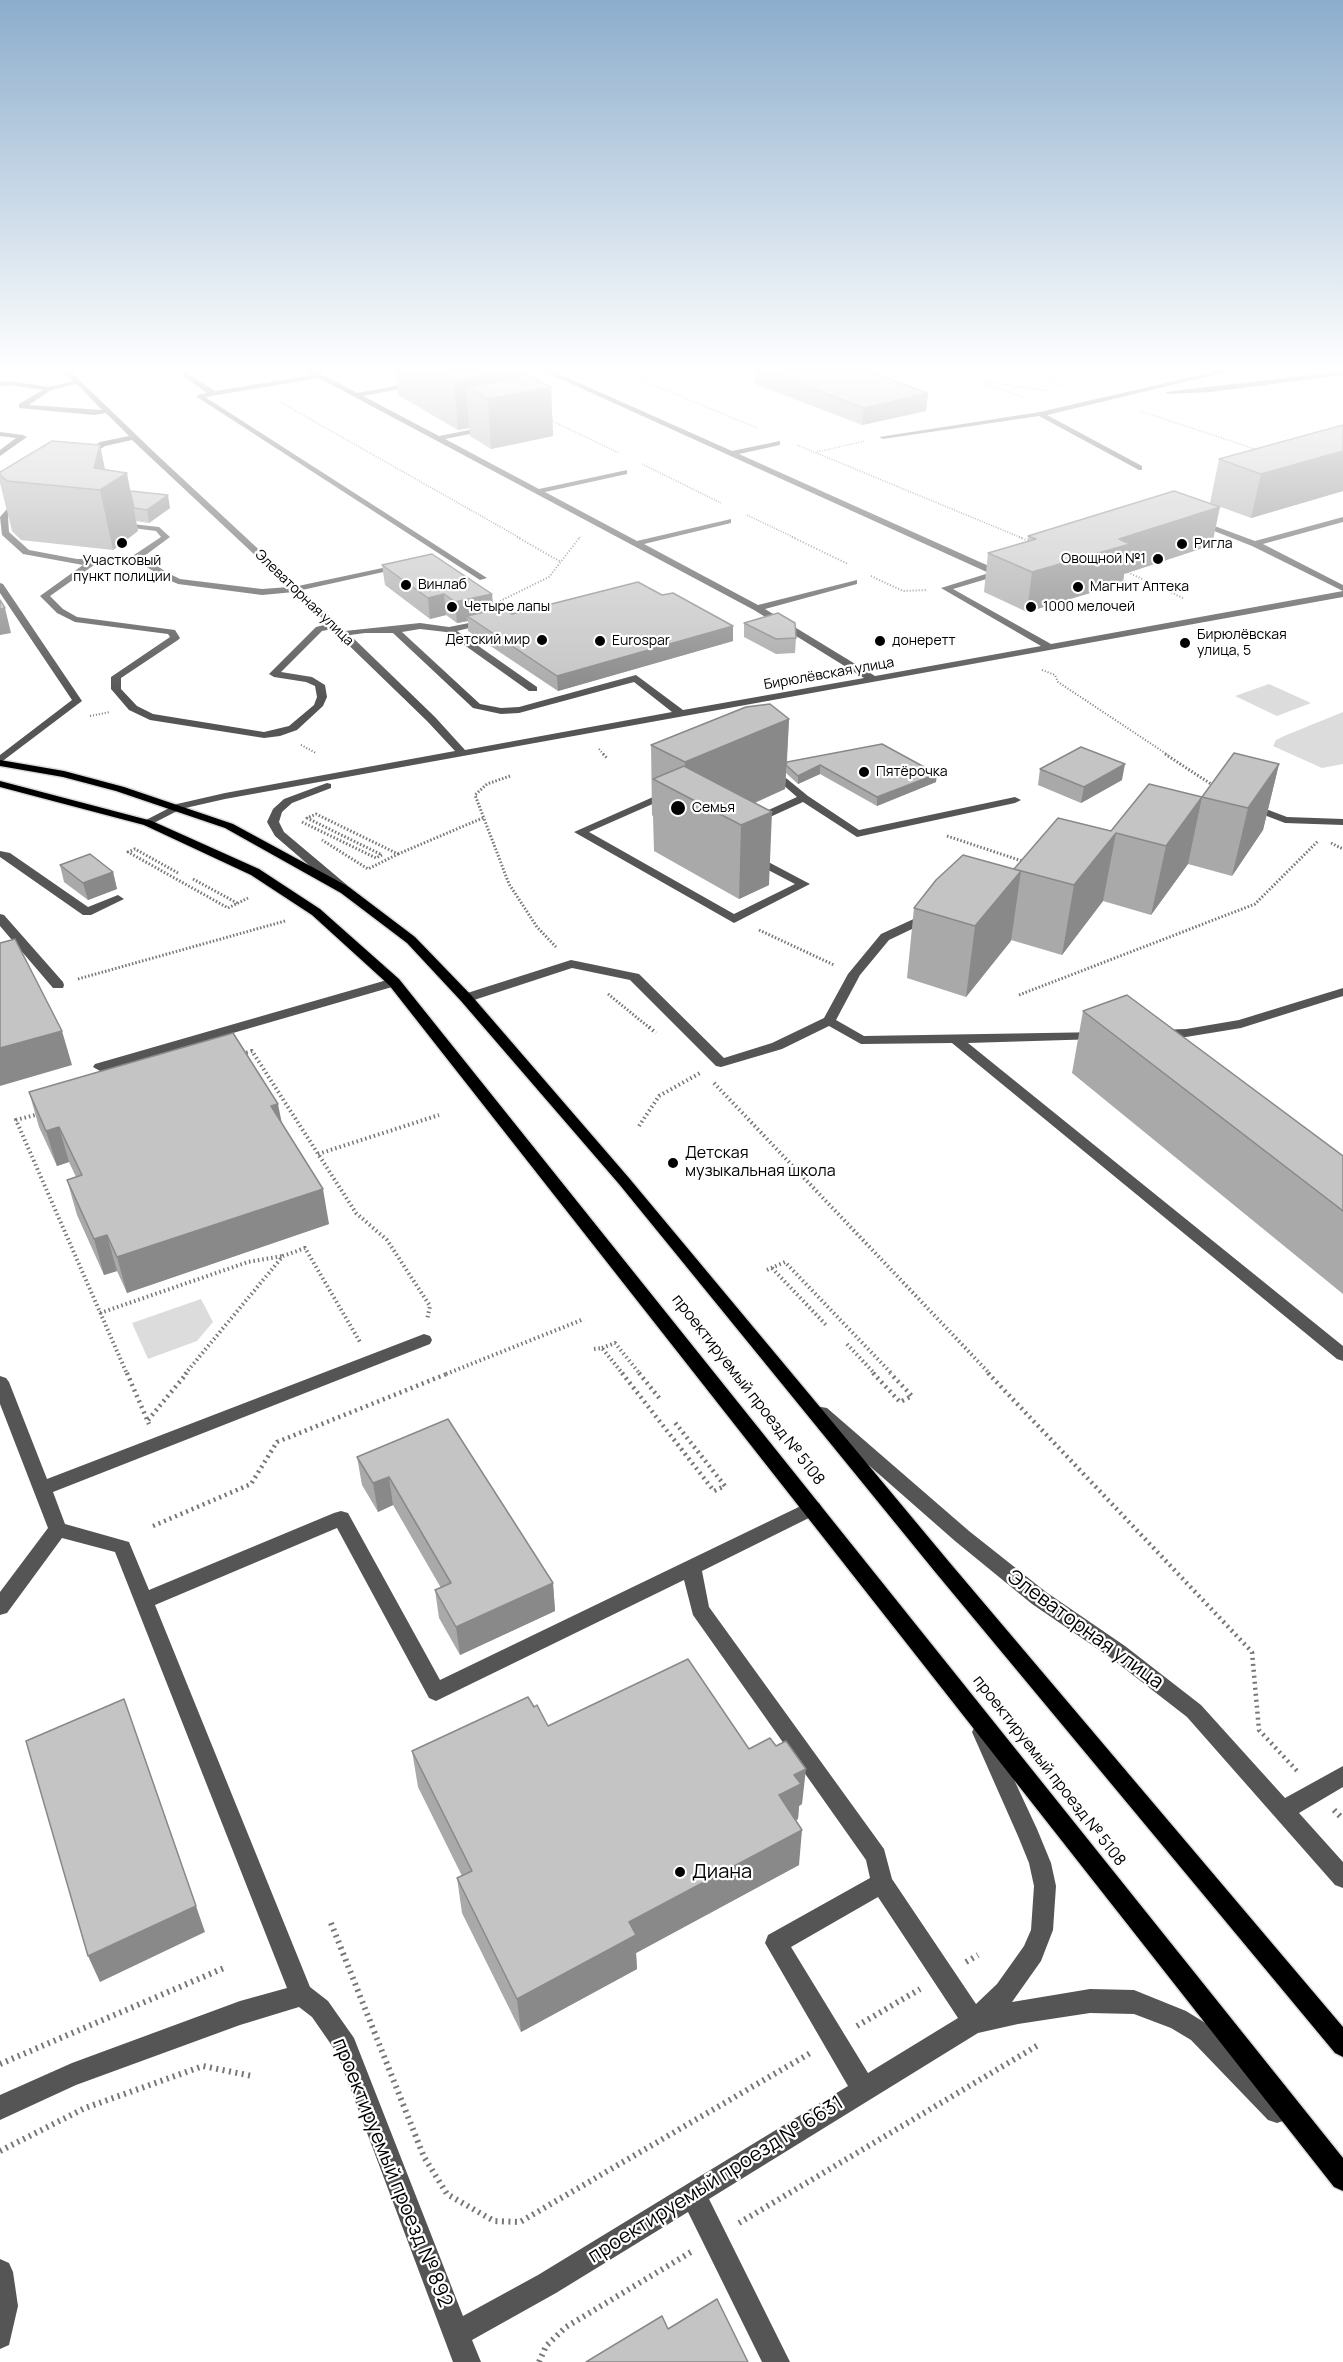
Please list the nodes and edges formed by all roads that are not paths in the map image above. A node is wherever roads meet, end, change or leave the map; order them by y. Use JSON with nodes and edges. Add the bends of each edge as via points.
{"nodes":[{"id":1,"x":175,"y":476,"type":"edge"},
{"id":2,"x":324,"y":476,"type":"edge"},
{"id":3,"x":507,"y":476,"type":"edge"},
{"id":4,"x":606,"y":476,"type":"edge"},
{"id":5,"x":781,"y":476,"type":"edge"},
{"id":6,"x":537,"y":492,"type":"junction"},
{"id":7,"x":34,"y":494,"type":"edge"},
{"id":8,"x":12,"y":495,"type":"edge"},
{"id":9,"x":23,"y":496,"type":"junction"},
{"id":10,"x":115,"y":515,"type":"edge"},
{"id":11,"x":1185,"y":519,"type":"edge"},
{"id":12,"x":1343,"y":519,"type":"edge"},
{"id":13,"x":728,"y":521,"type":"dead end"},
{"id":14,"x":635,"y":544,"type":"junction"},
{"id":15,"x":1255,"y":544,"type":"junction"},
{"id":16,"x":137,"y":557,"type":"junction"},
{"id":17,"x":91,"y":563,"type":"junction"},
{"id":18,"x":413,"y":563,"type":"edge"},
{"id":19,"x":483,"y":578,"type":"dead end"},
{"id":20,"x":854,"y":582,"type":"dead end"},
{"id":21,"x":0,"y":586,"type":"edge"},
{"id":22,"x":1343,"y":588,"type":"edge"},
{"id":23,"x":296,"y":589,"type":"junction"},
{"id":24,"x":1343,"y":594,"type":"edge"},
{"id":25,"x":757,"y":608,"type":"junction"},
{"id":26,"x":506,"y":617,"type":"edge"},
{"id":27,"x":338,"y":630,"type":"junction"},
{"id":28,"x":395,"y":630,"type":"junction"},
{"id":29,"x":449,"y":630,"type":"junction"},
{"id":30,"x":1050,"y":647,"type":"junction"},
{"id":31,"x":876,"y":680,"type":"junction"},
{"id":32,"x":533,"y":689,"type":"dead end"},
{"id":33,"x":681,"y":714,"type":"junction"},
{"id":34,"x":462,"y":753,"type":"junction"},
{"id":35,"x":0,"y":761,"type":"edge"},
{"id":36,"x":765,"y":762,"type":"edge"},
{"id":37,"x":390,"y":766,"type":"junction"},
{"id":38,"x":0,"y":784,"type":"edge"},
{"id":39,"x":684,"y":787,"type":"edge"},
{"id":40,"x":804,"y":798,"type":"junction"},
{"id":41,"x":1015,"y":800,"type":"dead end"},
{"id":42,"x":1234,"y":800,"type":"edge"},
{"id":43,"x":177,"y":807,"type":"junction"},
{"id":44,"x":1343,"y":822,"type":"edge"},
{"id":45,"x":148,"y":823,"type":"junction"},
{"id":46,"x":745,"y":824,"type":"edge"},
{"id":47,"x":745,"y":853,"type":"edge"},
{"id":48,"x":0,"y":854,"type":"edge"},
{"id":49,"x":345,"y":890,"type":"junction"},
{"id":50,"x":118,"y":899,"type":"dead end"},
{"id":51,"x":946,"y":908,"type":"edge"},
{"id":52,"x":0,"y":918,"type":"edge"},
{"id":53,"x":394,"y":982,"type":"junction"},
{"id":54,"x":58,"y":985,"type":"road end"},
{"id":55,"x":1343,"y":992,"type":"edge"},
{"id":56,"x":466,"y":998,"type":"junction"},
{"id":57,"x":829,"y":1021,"type":"junction"},
{"id":58,"x":1140,"y":1034,"type":"edge"},
{"id":59,"x":1117,"y":1035,"type":"edge"},
{"id":60,"x":955,"y":1039,"type":"junction"},
{"id":61,"x":100,"y":1067,"type":"dead end"},
{"id":62,"x":424,"y":1340,"type":"road end"},
{"id":63,"x":1343,"y":1355,"type":"edge"},
{"id":64,"x":0,"y":1382,"type":"edge"},
{"id":65,"x":807,"y":1401,"type":"junction"},
{"id":66,"x":42,"y":1489,"type":"junction"},
{"id":67,"x":813,"y":1508,"type":"junction"},
{"id":68,"x":58,"y":1529,"type":"junction"},
{"id":69,"x":691,"y":1566,"type":"junction"},
{"id":70,"x":144,"y":1601,"type":"junction"},
{"id":71,"x":0,"y":1607,"type":"edge"},
{"id":72,"x":972,"y":1710,"type":"junction"},
{"id":73,"x":1343,"y":1776,"type":"edge"},
{"id":74,"x":1282,"y":1811,"type":"junction"},
{"id":75,"x":1343,"y":1878,"type":"edge"},
{"id":76,"x":882,"y":1883,"type":"junction"},
{"id":77,"x":302,"y":1995,"type":"junction"},
{"id":78,"x":974,"y":2022,"type":"junction"},
{"id":79,"x":1343,"y":2045,"type":"edge"},
{"id":80,"x":864,"y":2090,"type":"junction"},
{"id":81,"x":0,"y":2108,"type":"edge"},
{"id":82,"x":1339,"y":2172,"type":"edge"},
{"id":83,"x":693,"y":2195,"type":"junction"},
{"id":84,"x":0,"y":2272,"type":"edge"},
{"id":85,"x":456,"y":2334,"type":"junction"},
{"id":86,"x":0,"y":2336,"type":"edge"},
{"id":87,"x":467,"y":2362,"type":"edge"},
{"id":88,"x":776,"y":2362,"type":"edge"}],
"edges":[{"from":1,"to":23,"type":"street","name":"Элеваторная улица"},
{"from":2,"to":19,"type":"street"},
{"from":3,"to":6,"type":"street"},
{"from":4,"to":6,"type":"street"},
{"from":5,"to":30,"type":"street","via":[[997,573],[945,588]]},
{"from":6,"to":14,"type":"street"},
{"from":7,"to":9,"type":"street"},
{"from":8,"to":9,"type":"street"},
{"from":9,"to":17,"type":"street","via":[[4,517],[5,533],[26,552]]},
{"from":10,"to":16,"type":"street","via":[[111,523],[159,529],[166,537]]},
{"from":11,"to":15,"type":"street"},
{"from":12,"to":15,"type":"street"},
{"from":13,"to":14,"type":"street"},
{"from":14,"to":25,"type":"street"},
{"from":15,"to":22,"type":"street"},
{"from":16,"to":17,"type":"street"},
{"from":16,"to":23,"type":"street","via":[[178,581],[262,592]]},
{"from":17,"to":27,"type":"street","via":[[45,596],[75,619],[172,632],[175,638],[116,677],[116,689],[133,708],[150,717],[264,735],[293,728],[318,706],[322,698],[320,685],[309,679],[274,674],[319,629]]},
{"from":18,"to":23,"type":"street"},
{"from":20,"to":25,"type":"street"},
{"from":21,"to":35,"type":"street","via":[[77,701]]},
{"from":23,"to":27,"type":"street","name":"Элеваторная улица"},
{"from":24,"to":30,"type":"street","name":"Бирюлёвская улица"},
{"from":25,"to":31,"type":"street"},
{"from":26,"to":29,"type":"street"},
{"from":27,"to":28,"type":"street"},
{"from":27,"to":34,"type":"street","name":"Элеваторная улица"},
{"from":28,"to":29,"type":"street","via":[[420,626]]},
{"from":28,"to":33,"type":"street","via":[[477,706],[519,710],[636,678]]},
{"from":29,"to":32,"type":"street"},
{"from":30,"to":31,"type":"street","name":"Бирюлёвская улица"},
{"from":31,"to":33,"type":"street","name":"Бирюлёвская улица","via":[[721,712]]},
{"from":33,"to":34,"type":"street","name":"Бирюлёвская улица"},
{"from":34,"to":37,"type":"street","name":"Бирюлёвская улица"},
{"from":35,"to":43,"type":"main road","via":[[64,774]]},
{"from":36,"to":40,"type":"street"},
{"from":37,"to":43,"type":"street"},
{"from":37,"to":49,"type":"street","via":[[295,797],[274,816],[279,834]]},
{"from":38,"to":45,"type":"main road","name":"проектируемый проезд № 5108"},
{"from":39,"to":47,"type":"street","via":[[580,832],[734,919],[804,884]]},
{"from":40,"to":41,"type":"street","via":[[857,834]]},
{"from":40,"to":46,"type":"street"},
{"from":42,"to":44,"type":"street","via":[[1285,820]]},
{"from":43,"to":45,"type":"street"},
{"from":43,"to":49,"type":"main road","via":[[229,826]]},
{"from":45,"to":53,"type":"main road","name":"проектируемый проезд № 5108","via":[[255,872],[316,912]]},
{"from":48,"to":50,"type":"street","via":[[87,912]]},
{"from":49,"to":56,"type":"main road","via":[[411,940]]},
{"from":51,"to":57,"type":"street","via":[[885,937],[854,974]]},
{"from":52,"to":54,"type":"street"},
{"from":53,"to":61,"type":"street"},
{"from":53,"to":67,"type":"main road","name":"проектируемый проезд № 5108"},
{"from":55,"to":58,"type":"street","via":[[1241,1024],[1186,1033]]},
{"from":56,"to":57,"type":"street","via":[[571,964],[634,977],[721,1063],[777,1046]]},
{"from":56,"to":65,"type":"main road"},
{"from":57,"to":60,"type":"street","via":[[861,1040]]},
{"from":59,"to":60,"type":"street"},
{"from":60,"to":63,"type":"street"},
{"from":62,"to":66,"type":"street"},
{"from":64,"to":66,"type":"street"},
{"from":65,"to":74,"type":"street","name":"Элеваторная улица","via":[[1039,1598],[1194,1711]]},
{"from":65,"to":79,"type":"main road"},
{"from":66,"to":68,"type":"street"},
{"from":67,"to":69,"type":"street"},
{"from":67,"to":72,"type":"main road","name":"проектируемый проезд № 5108"},
{"from":68,"to":70,"type":"street","via":[[122,1547]]},
{"from":68,"to":71,"type":"street"},
{"from":69,"to":70,"type":"street","via":[[436,1692],[341,1518]]},
{"from":69,"to":76,"type":"street","via":[[700,1609],[876,1856]]},
{"from":70,"to":77,"type":"street"},
{"from":72,"to":78,"type":"street","via":[[1029,1836],[1045,1886],[1042,1930],[1033,1953],[1005,1992]]},
{"from":72,"to":82,"type":"main road","name":"проектируемый проезд № 5108"},
{"from":73,"to":74,"type":"street"},
{"from":74,"to":75,"type":"street","name":"Элеваторная улица"},
{"from":76,"to":78,"type":"street"},
{"from":76,"to":80,"type":"street","via":[[776,1943]]},
{"from":77,"to":81,"type":"street","via":[[217,2021],[72,2075]]},
{"from":77,"to":85,"type":"street","name":"проектируемый проезд № 892","via":[[320,2009],[346,2046]]},
{"from":78,"to":80,"type":"street","name":"проектируемый проезд № 6631"},
{"from":78,"to":82,"type":"street","via":[[1090,2001],[1134,2002],[1156,2009],[1199,2032]]},
{"from":80,"to":83,"type":"street","name":"проектируемый проезд № 6631"},
{"from":83,"to":85,"type":"street","name":"проектируемый проезд № 6631"},
{"from":83,"to":88,"type":"street"},
{"from":84,"to":86,"type":"street","via":[[5,2306]]},
{"from":85,"to":87,"type":"street","name":"проектируемый проезд № 892"}]}
